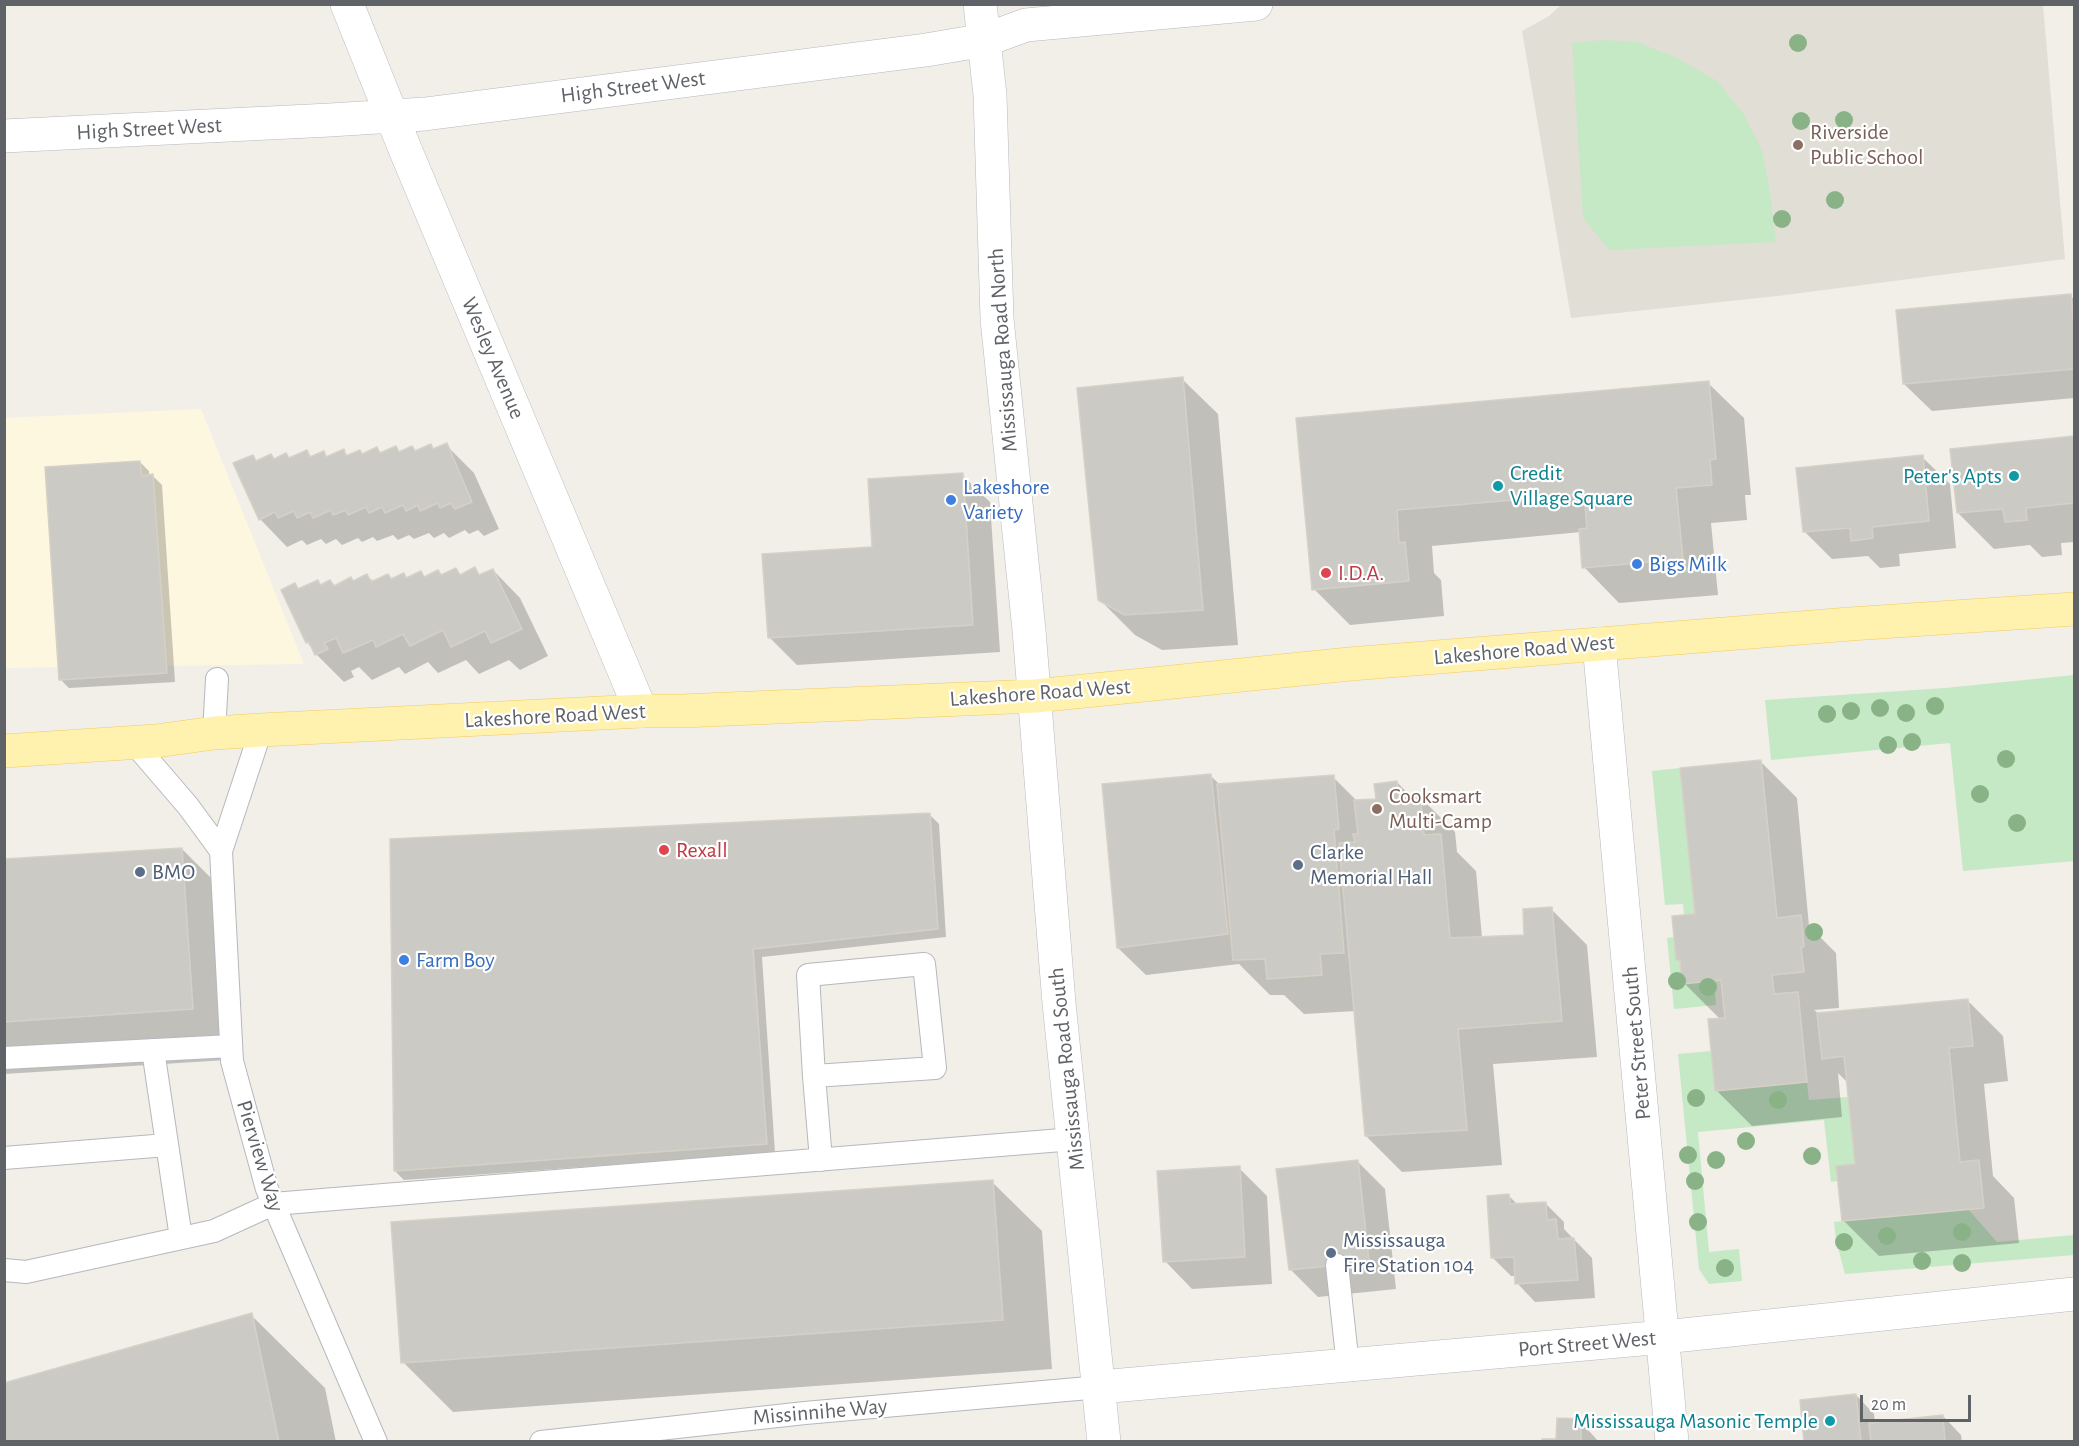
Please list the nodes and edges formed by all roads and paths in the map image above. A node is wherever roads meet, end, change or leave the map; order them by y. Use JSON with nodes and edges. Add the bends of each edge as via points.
{"nodes":[{"id":1,"x":346,"y":4,"type":"edge"},
{"id":2,"x":980,"y":4,"type":"edge"},
{"id":3,"x":1256,"y":4,"type":"edge"},
{"id":4,"x":985,"y":40,"type":"junction"},
{"id":5,"x":391,"y":117,"type":"junction"},
{"id":6,"x":4,"y":136,"type":"edge"},
{"id":7,"x":2074,"y":609,"type":"edge"},
{"id":8,"x":1599,"y":644,"type":"junction"},
{"id":9,"x":217,"y":679,"type":"dead end"},
{"id":10,"x":1035,"y":696,"type":"junction"},
{"id":11,"x":641,"y":711,"type":"junction"},
{"id":12,"x":261,"y":730,"type":"junction"},
{"id":13,"x":214,"y":733,"type":"junction"},
{"id":14,"x":133,"y":742,"type":"junction"},
{"id":15,"x":4,"y":751,"type":"edge"},
{"id":16,"x":221,"y":851,"type":"junction"},
{"id":17,"x":231,"y":1046,"type":"junction"},
{"id":18,"x":153,"y":1050,"type":"junction"},
{"id":19,"x":4,"y":1058,"type":"edge"},
{"id":20,"x":814,"y":1076,"type":"junction"},
{"id":21,"x":1074,"y":1139,"type":"junction"},
{"id":22,"x":167,"y":1145,"type":"junction"},
{"id":23,"x":4,"y":1158,"type":"edge"},
{"id":24,"x":821,"y":1160,"type":"junction"},
{"id":25,"x":273,"y":1204,"type":"junction"},
{"id":26,"x":181,"y":1238,"type":"junction"},
{"id":27,"x":1337,"y":1265,"type":"dead end"},
{"id":28,"x":4,"y":1270,"type":"edge"},
{"id":29,"x":2074,"y":1294,"type":"edge"},
{"id":30,"x":1664,"y":1337,"type":"junction"},
{"id":31,"x":1348,"y":1365,"type":"junction"},
{"id":32,"x":1100,"y":1387,"type":"junction"},
{"id":33,"x":376,"y":1442,"type":"edge"},
{"id":34,"x":541,"y":1442,"type":"edge"},
{"id":35,"x":1104,"y":1442,"type":"edge"},
{"id":36,"x":1672,"y":1442,"type":"edge"}],
"edges":[{"from":1,"to":5,"type":"street","name":"Wesley Avenue"},
{"from":2,"to":4,"type":"street","name":"Mississauga Road North"},
{"from":3,"to":4,"type":"street","name":"High Street West","via":[[1026,25]]},
{"from":4,"to":5,"type":"street","name":"High Street West"},
{"from":4,"to":10,"type":"street","name":"Mississauga Road North","via":[[997,319]]},
{"from":5,"to":6,"type":"street","name":"High Street West"},
{"from":5,"to":11,"type":"street","name":"Wesley Avenue"},
{"from":7,"to":8,"type":"main road","name":"Lakeshore Road West"},
{"from":8,"to":10,"type":"main road","name":"Lakeshore Road West"},
{"from":8,"to":30,"type":"street","name":"Peter Street South"},
{"from":9,"to":13,"type":"lane"},
{"from":10,"to":11,"type":"main road","name":"Lakeshore Road West"},
{"from":10,"to":21,"type":"street","name":"Mississauga Road South","via":[[1059,1003]]},
{"from":11,"to":12,"type":"main road","name":"Lakeshore Road West"},
{"from":12,"to":13,"type":"main road","name":"Lakeshore Road West"},
{"from":12,"to":16,"type":"lane","name":"Pierview Way"},
{"from":13,"to":14,"type":"main road","name":"Lakeshore Road West"},
{"from":14,"to":15,"type":"main road","name":"Lakeshore Road West"},
{"from":14,"to":16,"type":"lane"},
{"from":16,"to":17,"type":"lane","name":"Pierview Way"},
{"from":17,"to":18,"type":"lane"},
{"from":17,"to":25,"type":"lane","name":"Pierview Way"},
{"from":18,"to":19,"type":"lane"},
{"from":18,"to":22,"type":"lane"},
{"from":20,"to":20,"type":"lane","via":[[808,975],[924,963],[935,1068]]},
{"from":20,"to":24,"type":"lane"},
{"from":21,"to":24,"type":"lane"},
{"from":21,"to":32,"type":"street","name":"Mississauga Road South"},
{"from":22,"to":23,"type":"lane"},
{"from":22,"to":26,"type":"lane"},
{"from":24,"to":25,"type":"lane"},
{"from":25,"to":26,"type":"lane","via":[[214,1231]]},
{"from":25,"to":33,"type":"lane","name":"Pierview Way"},
{"from":26,"to":28,"type":"lane","via":[[26,1272]]},
{"from":27,"to":31,"type":"lane"},
{"from":29,"to":30,"type":"street","name":"Port Street West"},
{"from":30,"to":31,"type":"street","name":"Port Street West"},
{"from":30,"to":36,"type":"street","name":"Peter Street South"},
{"from":31,"to":32,"type":"street","name":"Port Street West"},
{"from":32,"to":34,"type":"lane","name":"Missinnihe Way","via":[[805,1413]]},
{"from":32,"to":35,"type":"street","name":"Mississauga Road South"}]}
